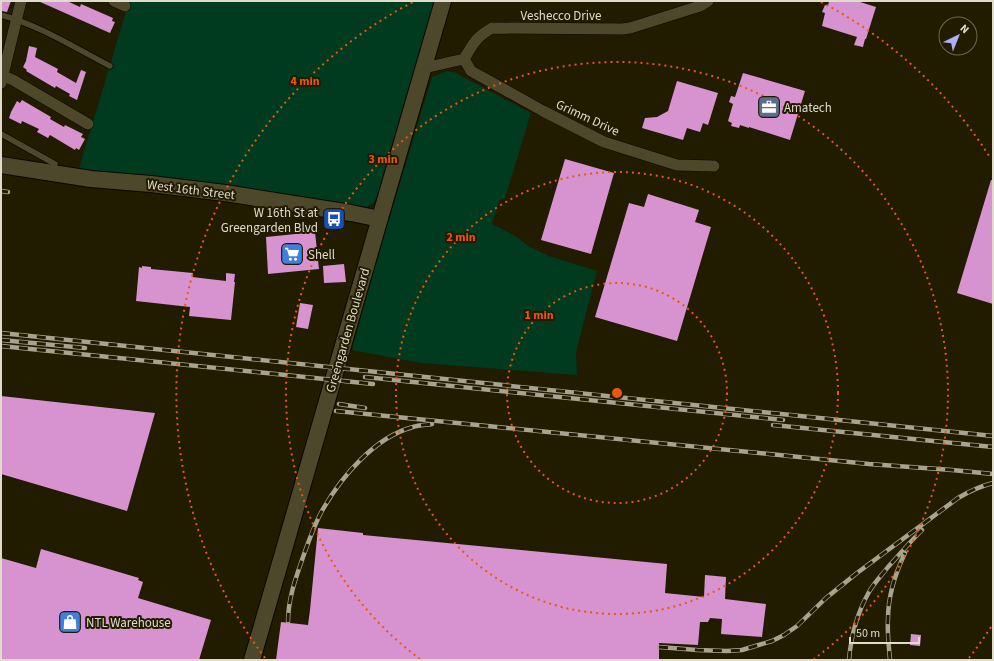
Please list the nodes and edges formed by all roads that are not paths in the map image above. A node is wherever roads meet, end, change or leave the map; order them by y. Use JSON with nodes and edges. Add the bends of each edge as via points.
{"nodes":[{"id":1,"x":21,"y":1,"type":"edge"},
{"id":2,"x":114,"y":1,"type":"edge"},
{"id":3,"x":444,"y":1,"type":"edge"},
{"id":4,"x":708,"y":1,"type":"edge"},
{"id":5,"x":125,"y":6,"type":"dead end"},
{"id":6,"x":1,"y":15,"type":"edge"},
{"id":7,"x":17,"y":19,"type":"junction"},
{"id":8,"x":464,"y":59,"type":"junction"},
{"id":9,"x":110,"y":66,"type":"dead end"},
{"id":10,"x":424,"y":68,"type":"junction"},
{"id":11,"x":2,"y":78,"type":"edge"},
{"id":12,"x":88,"y":124,"type":"dead end"},
{"id":13,"x":1,"y":134,"type":"edge"},
{"id":14,"x":55,"y":164,"type":"dead end"},
{"id":15,"x":1,"y":165,"type":"edge"},
{"id":16,"x":714,"y":166,"type":"dead end"},
{"id":17,"x":380,"y":219,"type":"junction"},
{"id":18,"x":252,"y":660,"type":"edge"}],
"edges":[{"from":1,"to":7,"type":"street"},
{"from":2,"to":5,"type":"street"},
{"from":3,"to":10,"type":"street","name":"Greengarden Boulevard"},
{"from":4,"to":8,"type":"street","name":"Veshecco Drive","via":[[700,6],[622,29],[492,28],[473,43]]},
{"from":6,"to":7,"type":"lane"},
{"from":7,"to":9,"type":"lane"},
{"from":7,"to":11,"type":"street"},
{"from":8,"to":10,"type":"street"},
{"from":8,"to":16,"type":"street","name":"Grimm Drive","via":[[471,71],[604,142],[677,165]]},
{"from":10,"to":17,"type":"street","name":"Greengarden Boulevard"},
{"from":11,"to":12,"type":"street","via":[[13,80]]},
{"from":13,"to":14,"type":"lane"},
{"from":15,"to":17,"type":"street","name":"West 16th Street","via":[[91,179],[231,194]]},
{"from":17,"to":18,"type":"street","name":"Greengarden Boulevard"}]}
